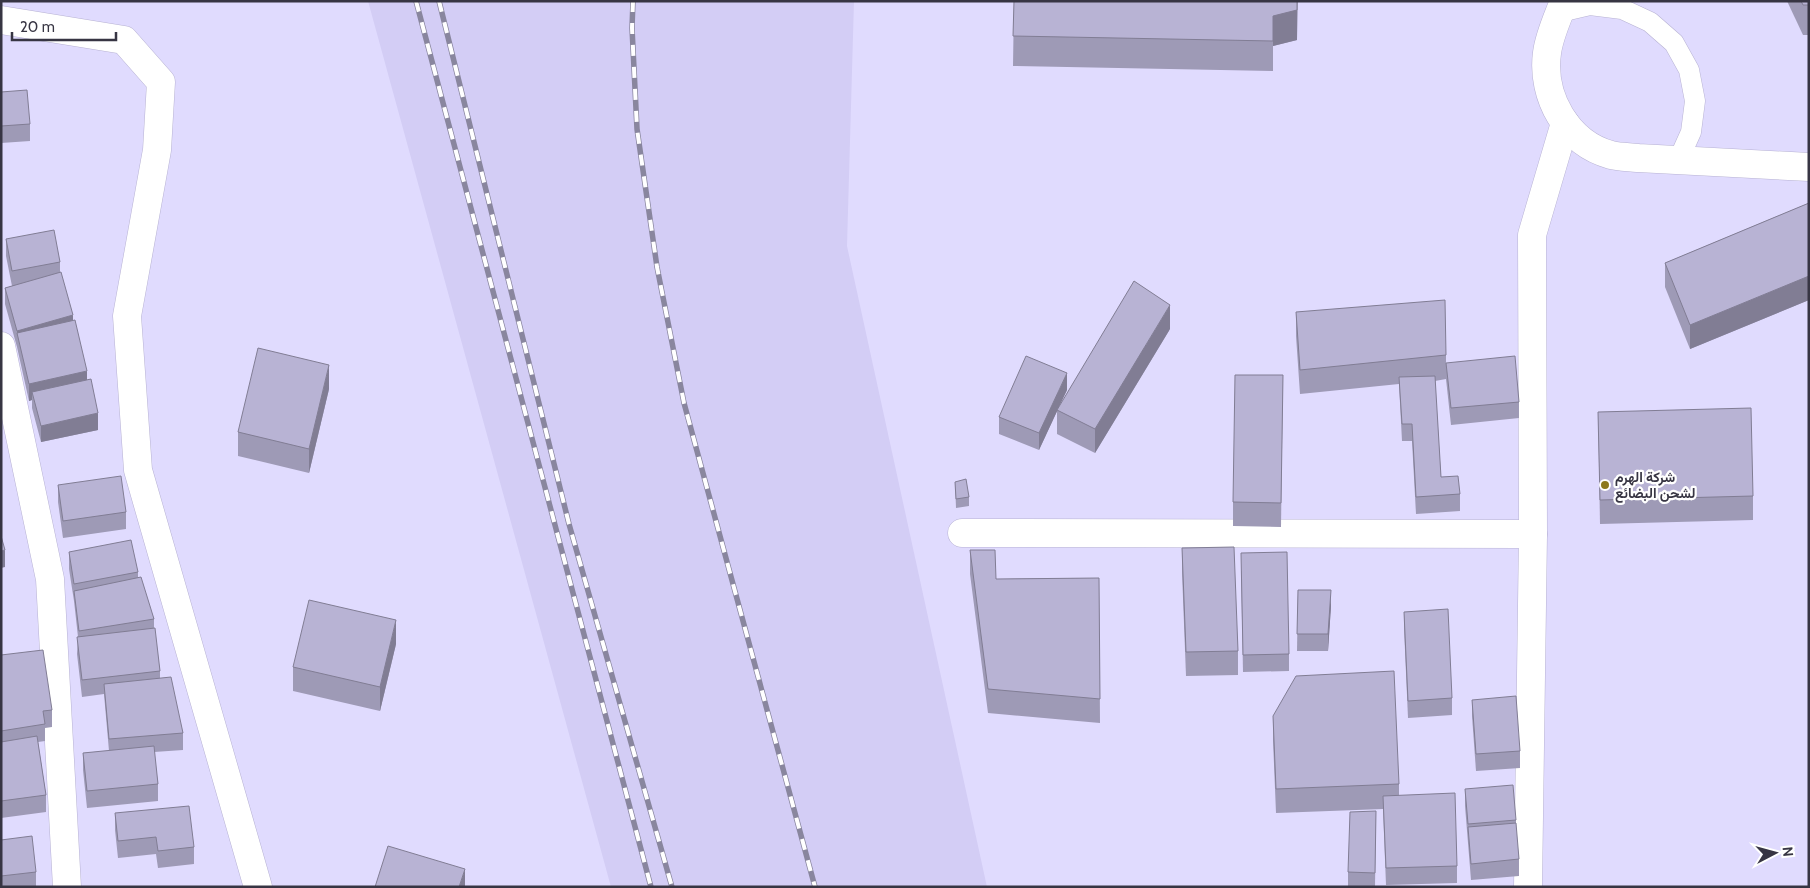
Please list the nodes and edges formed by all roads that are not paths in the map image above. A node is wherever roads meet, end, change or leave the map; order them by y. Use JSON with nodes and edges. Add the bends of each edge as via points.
{"nodes":[{"id":1,"x":1562,"y":7,"type":"edge"},
{"id":2,"x":1,"y":20,"type":"edge"},
{"id":3,"x":1565,"y":124,"type":"junction"},
{"id":4,"x":1678,"y":161,"type":"junction"},
{"id":5,"x":1809,"y":167,"type":"edge"},
{"id":6,"x":1,"y":346,"type":"edge"},
{"id":7,"x":962,"y":533,"type":"dead end"},
{"id":8,"x":1533,"y":534,"type":"junction"},
{"id":9,"x":67,"y":887,"type":"edge"},
{"id":10,"x":258,"y":887,"type":"edge"},
{"id":11,"x":1528,"y":887,"type":"edge"}],
"edges":[{"from":1,"to":3,"type":"street","via":[[1547,51],[1545,76],[1552,101]]},
{"from":1,"to":4,"type":"lane","via":[[1590,5],[1622,9],[1650,22],[1674,43],[1689,70],[1695,101],[1691,132]]},
{"from":2,"to":10,"type":"street","via":[[124,40],[161,82],[157,150],[127,316],[138,470]]},
{"from":3,"to":4,"type":"street","via":[[1585,143],[1610,154]]},
{"from":3,"to":8,"type":"street","via":[[1532,235]]},
{"from":4,"to":5,"type":"street"},
{"from":6,"to":9,"type":"street","via":[[50,580]]},
{"from":7,"to":8,"type":"street"},
{"from":8,"to":11,"type":"street"}]}
